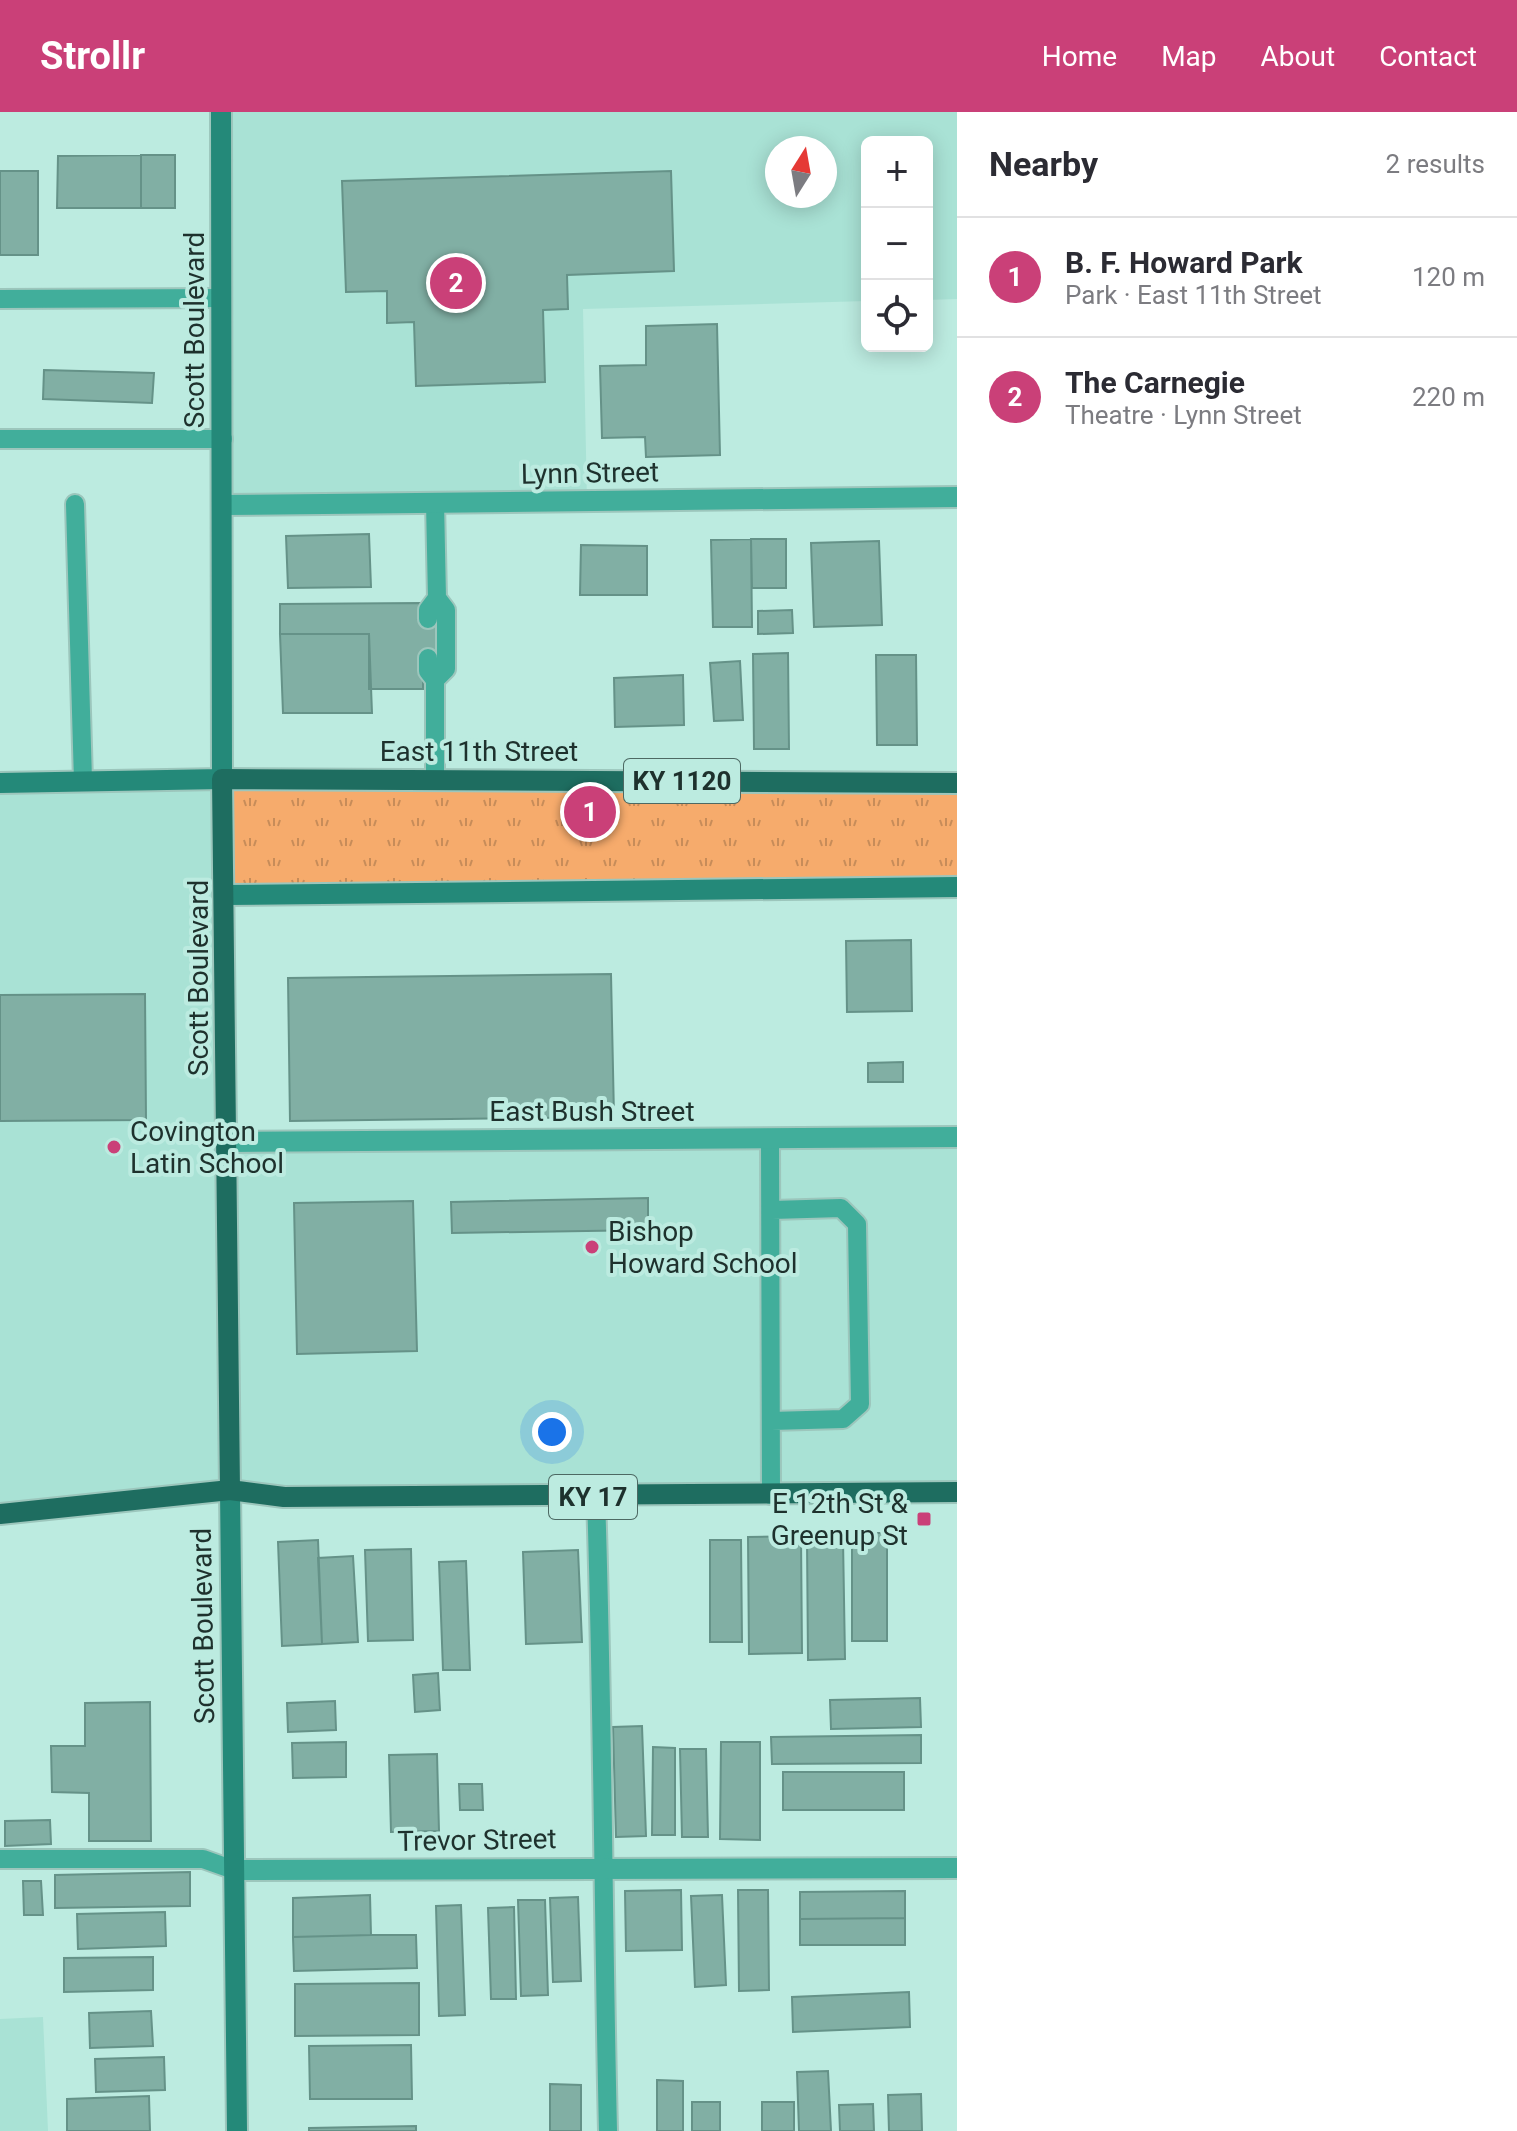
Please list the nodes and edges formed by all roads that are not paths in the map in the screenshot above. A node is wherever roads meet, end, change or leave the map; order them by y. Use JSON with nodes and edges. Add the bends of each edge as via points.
{"nodes":[{"id":1,"x":221,"y":112,"type":"edge"},
{"id":2,"x":222,"y":298,"type":"junction"},
{"id":3,"x":0,"y":299,"type":"edge"},
{"id":4,"x":0,"y":439,"type":"edge"},
{"id":5,"x":223,"y":439,"type":"junction"},
{"id":6,"x":957,"y":497,"type":"edge"},
{"id":7,"x":435,"y":502,"type":"junction"},
{"id":8,"x":75,"y":504,"type":"dead end"},
{"id":9,"x":224,"y":505,"type":"junction"},
{"id":10,"x":437,"y":598,"type":"junction"},
{"id":11,"x":428,"y":619,"type":"dead end"},
{"id":12,"x":428,"y":658,"type":"dead end"},
{"id":13,"x":435,"y":680,"type":"junction"},
{"id":14,"x":222,"y":779,"type":"junction"},
{"id":15,"x":435,"y":779,"type":"junction"},
{"id":16,"x":83,"y":781,"type":"junction"},
{"id":17,"x":0,"y":783,"type":"edge"},
{"id":18,"x":957,"y":783,"type":"edge"},
{"id":19,"x":957,"y":887,"type":"edge"},
{"id":20,"x":225,"y":895,"type":"junction"},
{"id":21,"x":957,"y":1137,"type":"edge"},
{"id":22,"x":770,"y":1138,"type":"junction"},
{"id":23,"x":227,"y":1142,"type":"junction"},
{"id":24,"x":772,"y":1210,"type":"junction"},
{"id":25,"x":771,"y":1421,"type":"junction"},
{"id":26,"x":230,"y":1490,"type":"junction"},
{"id":27,"x":957,"y":1492,"type":"edge"},
{"id":28,"x":771,"y":1495,"type":"junction"},
{"id":29,"x":596,"y":1497,"type":"junction"},
{"id":30,"x":0,"y":1514,"type":"edge"},
{"id":31,"x":0,"y":1859,"type":"edge"},
{"id":32,"x":602,"y":1867,"type":"junction"},
{"id":33,"x":957,"y":1868,"type":"edge"},
{"id":34,"x":234,"y":1870,"type":"junction"},
{"id":35,"x":237,"y":2131,"type":"edge"},
{"id":36,"x":608,"y":2131,"type":"edge"}],
"edges":[{"from":1,"to":2,"type":"main road","name":"Scott Boulevard"},
{"from":2,"to":3,"type":"lane"},
{"from":2,"to":5,"type":"main road","name":"Scott Boulevard"},
{"from":4,"to":5,"type":"lane"},
{"from":5,"to":9,"type":"main road","name":"Scott Boulevard"},
{"from":6,"to":7,"type":"street","name":"Lynn Street"},
{"from":7,"to":9,"type":"street","name":"Lynn Street"},
{"from":7,"to":10,"type":"lane"},
{"from":8,"to":16,"type":"lane"},
{"from":9,"to":14,"type":"main road","name":"Scott Boulevard"},
{"from":10,"to":11,"type":"lane"},
{"from":10,"to":13,"type":"lane","via":[[446,610],[446,669]]},
{"from":12,"to":13,"type":"lane"},
{"from":13,"to":15,"type":"lane"},
{"from":14,"to":15,"type":"main road","name":"East 11th Street","number":"KY 1120"},
{"from":14,"to":16,"type":"main road","name":"East 11th Street"},
{"from":14,"to":20,"type":"main road","name":"Scott Boulevard"},
{"from":15,"to":18,"type":"main road","name":"East 11th Street","number":"KY 1120"},
{"from":16,"to":17,"type":"main road","name":"East 11th Street"},
{"from":19,"to":20,"type":"main road"},
{"from":20,"to":23,"type":"main road","name":"Scott Boulevard"},
{"from":21,"to":22,"type":"street","name":"East Bush Street"},
{"from":22,"to":23,"type":"street","name":"East Bush Street"},
{"from":22,"to":24,"type":"lane"},
{"from":23,"to":26,"type":"main road","name":"Scott Boulevard"},
{"from":24,"to":25,"type":"lane"},
{"from":24,"to":25,"type":"lane","via":[[841,1208],[857,1224],[860,1404],[843,1419]]},
{"from":25,"to":28,"type":"lane"},
{"from":26,"to":29,"type":"main road","number":"KY 17","via":[[274,1497]]},
{"from":26,"to":30,"type":"main road","number":"KY 17"},
{"from":26,"to":34,"type":"main road","name":"Scott Boulevard"},
{"from":27,"to":28,"type":"main road","number":"KY 17"},
{"from":28,"to":29,"type":"main road","number":"KY 17"},
{"from":29,"to":32,"type":"lane"},
{"from":31,"to":34,"type":"lane","name":"Trevor Street","via":[[203,1859]]},
{"from":32,"to":33,"type":"street","name":"Trevor Street"},
{"from":32,"to":34,"type":"street","name":"Trevor Street"},
{"from":32,"to":36,"type":"lane"},
{"from":34,"to":35,"type":"main road","name":"Scott Boulevard"}]}
